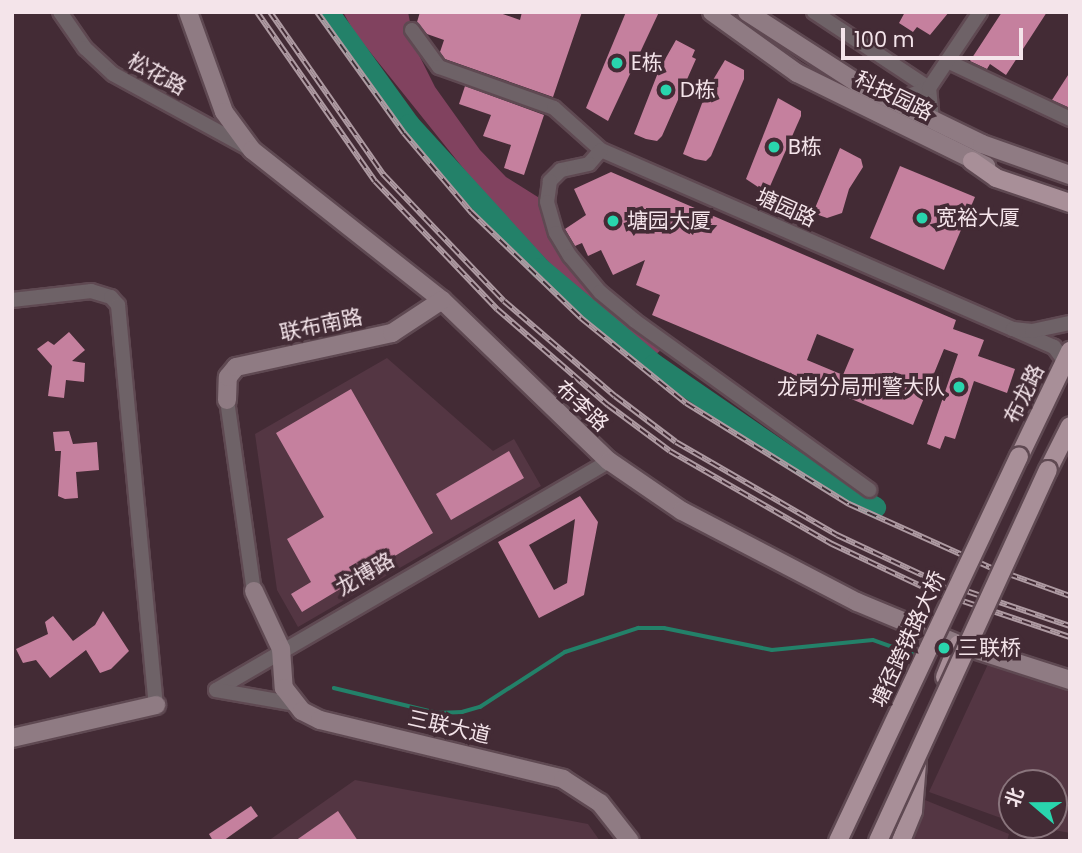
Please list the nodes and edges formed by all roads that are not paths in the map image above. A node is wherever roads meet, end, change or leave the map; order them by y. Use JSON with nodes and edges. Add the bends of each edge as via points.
{"nodes":[{"id":1,"x":60,"y":12,"type":"edge"},
{"id":2,"x":188,"y":12,"type":"edge"},
{"id":3,"x":712,"y":12,"type":"edge"},
{"id":4,"x":747,"y":12,"type":"edge"},
{"id":5,"x":814,"y":12,"type":"edge"},
{"id":6,"x":980,"y":12,"type":"edge"},
{"id":7,"x":412,"y":30,"type":"dead end"},
{"id":8,"x":947,"y":61,"type":"junction"},
{"id":9,"x":929,"y":88,"type":"junction"},
{"id":10,"x":893,"y":102,"type":"junction"},
{"id":11,"x":1070,"y":119,"type":"edge"},
{"id":12,"x":932,"y":121,"type":"junction"},
{"id":13,"x":601,"y":149,"type":"junction"},
{"id":14,"x":252,"y":150,"type":"junction"},
{"id":15,"x":972,"y":161,"type":"junction"},
{"id":16,"x":1070,"y":175,"type":"edge"},
{"id":17,"x":1070,"y":194,"type":"edge"},
{"id":18,"x":1070,"y":203,"type":"edge"},
{"id":19,"x":12,"y":300,"type":"edge"},
{"id":20,"x":442,"y":300,"type":"junction"},
{"id":21,"x":1070,"y":323,"type":"edge"},
{"id":22,"x":1013,"y":329,"type":"junction"},
{"id":23,"x":1067,"y":357,"type":"edge"},
{"id":24,"x":227,"y":400,"type":"joint"},
{"id":25,"x":1070,"y":426,"type":"edge"},
{"id":26,"x":1019,"y":457,"type":"joint"},
{"id":27,"x":609,"y":461,"type":"junction"},
{"id":28,"x":869,"y":490,"type":"dead end"},
{"id":29,"x":254,"y":591,"type":"joint"},
{"id":30,"x":958,"y":644,"type":"junction"},
{"id":31,"x":281,"y":649,"type":"junction"},
{"id":32,"x":1070,"y":680,"type":"edge"},
{"id":33,"x":295,"y":704,"type":"junction"},
{"id":34,"x":156,"y":705,"type":"joint"},
{"id":35,"x":12,"y":738,"type":"edge"},
{"id":36,"x":630,"y":841,"type":"edge"},
{"id":37,"x":838,"y":841,"type":"edge"},
{"id":38,"x":878,"y":841,"type":"edge"},
{"id":39,"x":901,"y":841,"type":"edge"}],
"edges":[{"from":1,"to":14,"type":"street","name":"松花路","via":[[85,48],[113,74]]},
{"from":2,"to":14,"type":"main road","name":"布李路","via":[[224,112]]},
{"from":3,"to":15,"type":"main road","name":"科技园路","via":[[797,73]]},
{"from":4,"to":10,"type":"main road","name":"科技园路","via":[[814,58]]},
{"from":5,"to":9,"type":"street"},
{"from":6,"to":8,"type":"street"},
{"from":7,"to":13,"type":"street","name":"塘园路","via":[[428,58],[449,73],[554,108]]},
{"from":8,"to":9,"type":"street"},
{"from":8,"to":11,"type":"street"},
{"from":9,"to":10,"type":"street"},
{"from":9,"to":12,"type":"street"},
{"from":10,"to":12,"type":"main road","name":"科技园路"},
{"from":12,"to":16,"type":"main road","name":"科技园路","via":[[1032,164]]},
{"from":13,"to":22,"type":"street","name":"塘园路"},
{"from":13,"to":28,"type":"street","via":[[589,164],[561,170],[550,181],[547,202],[556,233],[570,256],[600,292],[635,321]]},
{"from":14,"to":20,"type":"main road","name":"布李路"},
{"from":15,"to":17,"type":"main road","name":"科技园路"},
{"from":15,"to":18,"type":"main road","via":[[996,178]]},
{"from":19,"to":34,"type":"street","via":[[91,291],[111,298],[121,316]]},
{"from":20,"to":24,"type":"main road","name":"联布南路","via":[[392,333],[236,367],[228,377]]},
{"from":20,"to":27,"type":"main road","name":"布李路"},
{"from":21,"to":22,"type":"street","name":"塘园路","via":[[1032,331]]},
{"from":22,"to":23,"type":"street","name":"塘园路"},
{"from":23,"to":26,"type":"main road","name":"布龙路"},
{"from":24,"to":29,"type":"street"},
{"from":25,"to":38,"type":"main road","bridge":true},
{"from":26,"to":37,"type":"main road","name":"塘径跨铁路大桥","bridge":true},
{"from":27,"to":30,"type":"main road","name":"布李路","via":[[682,511],[763,556]]},
{"from":27,"to":31,"type":"street","name":"龙博路"},
{"from":29,"to":31,"type":"main road"},
{"from":30,"to":32,"type":"main road","name":"布李路"},
{"from":30,"to":39,"type":"main road","via":[[921,744],[913,811]]},
{"from":31,"to":33,"type":"main road","via":[[281,679]]},
{"from":31,"to":33,"type":"street","name":"龙博路","via":[[216,690]]},
{"from":33,"to":36,"type":"main road","name":"三联大道","via":[[320,720],[563,779],[600,803]]},
{"from":34,"to":35,"type":"main road"}]}
